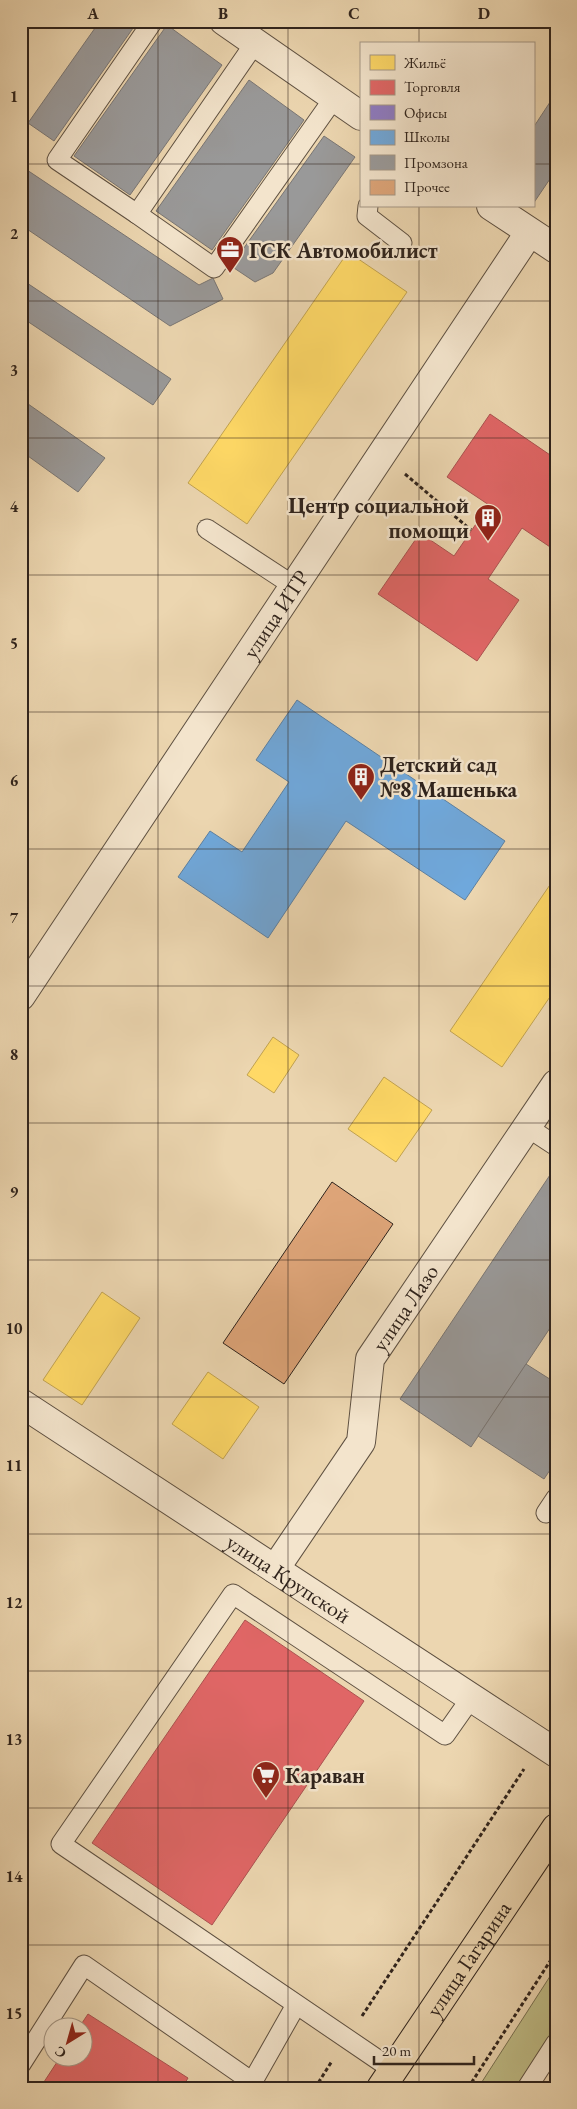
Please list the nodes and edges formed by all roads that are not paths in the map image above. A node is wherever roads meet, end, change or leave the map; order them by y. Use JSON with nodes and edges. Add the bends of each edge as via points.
{"nodes":[{"id":1,"x":153,"y":21,"type":"edge"},
{"id":2,"x":224,"y":21,"type":"edge"},
{"id":3,"x":255,"y":43,"type":"junction"},
{"id":4,"x":334,"y":98,"type":"junction"},
{"id":5,"x":360,"y":115,"type":"edge"},
{"id":6,"x":368,"y":208,"type":"edge"},
{"id":7,"x":494,"y":208,"type":"edge"},
{"id":8,"x":137,"y":214,"type":"junction"},
{"id":9,"x":529,"y":233,"type":"junction"},
{"id":10,"x":402,"y":243,"type":"dead end"},
{"id":11,"x":556,"y":249,"type":"edge"},
{"id":12,"x":207,"y":529,"type":"dead end"},
{"id":13,"x":294,"y":586,"type":"junction"},
{"id":14,"x":21,"y":996,"type":"edge"},
{"id":15,"x":556,"y":1084,"type":"edge"},
{"id":16,"x":527,"y":1127,"type":"junction"},
{"id":17,"x":556,"y":1146,"type":"edge"},
{"id":18,"x":21,"y":1403,"type":"edge"},
{"id":19,"x":275,"y":1569,"type":"junction"},
{"id":20,"x":471,"y":1698,"type":"junction"},
{"id":21,"x":548,"y":1748,"type":"edge"},
{"id":22,"x":556,"y":1828,"type":"edge"},
{"id":23,"x":296,"y":2005,"type":"junction"},
{"id":24,"x":556,"y":2043,"type":"edge"},
{"id":25,"x":21,"y":2064,"type":"edge"},
{"id":26,"x":387,"y":2079,"type":"edge"},
{"id":27,"x":250,"y":2084,"type":"edge"},
{"id":28,"x":527,"y":2088,"type":"edge"}],
"edges":[{"from":1,"to":8,"type":"lane","via":[[57,160]]},
{"from":2,"to":3,"type":"street"},
{"from":3,"to":4,"type":"street"},
{"from":3,"to":8,"type":"lane"},
{"from":4,"to":5,"type":"street"},
{"from":4,"to":8,"type":"lane","via":[[214,268]]},
{"from":6,"to":10,"type":"lane","via":[[366,216]]},
{"from":7,"to":9,"type":"street"},
{"from":9,"to":11,"type":"street"},
{"from":9,"to":13,"type":"street","name":"улица ИТР"},
{"from":12,"to":13,"type":"lane"},
{"from":13,"to":14,"type":"street","name":"улица ИТР"},
{"from":15,"to":16,"type":"street","name":"улица Лазо"},
{"from":16,"to":17,"type":"lane"},
{"from":16,"to":19,"type":"street","name":"улица Лазо","via":[[370,1358],[361,1442]]},
{"from":18,"to":19,"type":"street","name":"улица Крупской"},
{"from":19,"to":20,"type":"street","name":"улица Крупской"},
{"from":20,"to":21,"type":"street","name":"улица Крупской"},
{"from":20,"to":23,"type":"lane","via":[[446,1735],[233,1594],[61,1844]]},
{"from":22,"to":26,"type":"main road","name":"улица Гагарина"},
{"from":23,"to":26,"type":"lane","via":[[347,2039]]},
{"from":23,"to":27,"type":"lane"},
{"from":24,"to":28,"type":"lane"},
{"from":25,"to":27,"type":"lane","via":[[84,1965]]}]}
